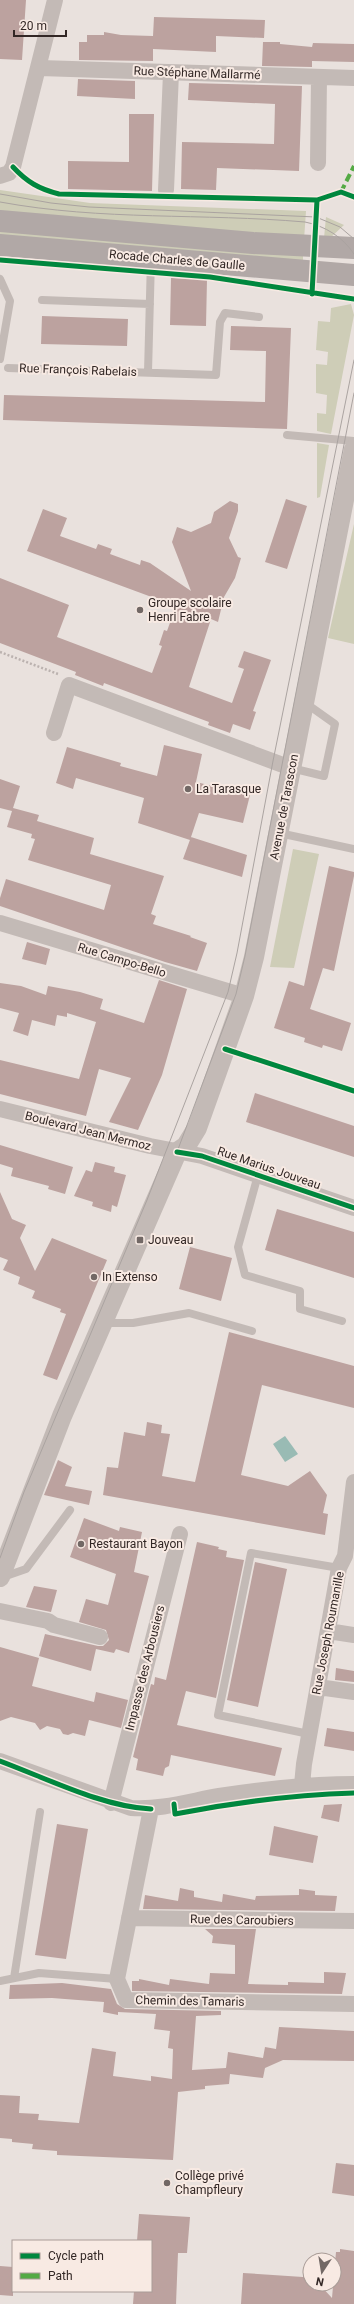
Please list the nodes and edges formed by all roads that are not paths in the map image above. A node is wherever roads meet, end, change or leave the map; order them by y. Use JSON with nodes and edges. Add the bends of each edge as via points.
{"nodes":[{"id":1,"x":55,"y":0,"type":"edge"},
{"id":2,"x":40,"y":68,"type":"junction"},
{"id":3,"x":172,"y":73,"type":"junction"},
{"id":4,"x":318,"y":77,"type":"junction"},
{"id":5,"x":354,"y":78,"type":"edge"},
{"id":6,"x":318,"y":163,"type":"dead end"},
{"id":7,"x":7,"y":172,"type":"edge"},
{"id":8,"x":166,"y":190,"type":"dead end"},
{"id":9,"x":0,"y":221,"type":"edge"},
{"id":10,"x":354,"y":230,"type":"edge"},
{"id":11,"x":0,"y":245,"type":"edge"},
{"id":12,"x":332,"y":246,"type":"junction"},
{"id":13,"x":354,"y":248,"type":"edge"},
{"id":14,"x":151,"y":258,"type":"junction"},
{"id":15,"x":354,"y":265,"type":"edge"},
{"id":16,"x":313,"y":272,"type":"junction"},
{"id":17,"x":354,"y":275,"type":"edge"},
{"id":18,"x":0,"y":279,"type":"edge"},
{"id":19,"x":42,"y":300,"type":"dead end"},
{"id":20,"x":150,"y":304,"type":"junction"},
{"id":21,"x":258,"y":317,"type":"dead end"},
{"id":22,"x":0,"y":359,"type":"edge"},
{"id":23,"x":8,"y":368,"type":"dead end"},
{"id":24,"x":148,"y":372,"type":"junction"},
{"id":25,"x":287,"y":435,"type":"dead end"},
{"id":26,"x":354,"y":441,"type":"edge"},
{"id":27,"x":354,"y":449,"type":"edge"},
{"id":28,"x":304,"y":702,"type":"junction"},
{"id":29,"x":54,"y":733,"type":"dead end"},
{"id":30,"x":292,"y":768,"type":"junction"},
{"id":31,"x":279,"y":833,"type":"junction"},
{"id":32,"x":354,"y":849,"type":"edge"},
{"id":33,"x":0,"y":923,"type":"edge"},
{"id":34,"x":244,"y":996,"type":"junction"},
{"id":35,"x":0,"y":1109,"type":"edge"},
{"id":36,"x":177,"y":1152,"type":"junction"},
{"id":37,"x":258,"y":1175,"type":"junction"},
{"id":38,"x":354,"y":1208,"type":"edge"},
{"id":39,"x":342,"y":1321,"type":"dead end"},
{"id":40,"x":103,"y":1323,"type":"junction"},
{"id":41,"x":252,"y":1331,"type":"dead end"},
{"id":42,"x":354,"y":1482,"type":"edge"},
{"id":43,"x":352,"y":1509,"type":"edge"},
{"id":44,"x":70,"y":1510,"type":"dead end"},
{"id":45,"x":180,"y":1534,"type":"dead end"},
{"id":46,"x":346,"y":1569,"type":"edge"},
{"id":47,"x":0,"y":1577,"type":"edge"},
{"id":48,"x":0,"y":1611,"type":"edge"},
{"id":49,"x":328,"y":1631,"type":"junction"},
{"id":50,"x":354,"y":1635,"type":"edge"},
{"id":51,"x":100,"y":1637,"type":"dead end"},
{"id":52,"x":318,"y":1687,"type":"junction"},
{"id":53,"x":354,"y":1692,"type":"edge"},
{"id":54,"x":309,"y":1734,"type":"junction"},
{"id":55,"x":0,"y":1761,"type":"edge"},
{"id":56,"x":354,"y":1784,"type":"edge"},
{"id":57,"x":302,"y":1785,"type":"junction"},
{"id":58,"x":111,"y":1803,"type":"junction"},
{"id":59,"x":152,"y":1809,"type":"junction"},
{"id":60,"x":40,"y":1812,"type":"dead end"},
{"id":61,"x":129,"y":1918,"type":"junction"},
{"id":62,"x":354,"y":1921,"type":"edge"},
{"id":63,"x":14,"y":1978,"type":"junction"},
{"id":64,"x":117,"y":1979,"type":"junction"},
{"id":65,"x":0,"y":1981,"type":"edge"},
{"id":66,"x":354,"y":2004,"type":"edge"}],
"edges":[{"from":1,"to":2,"type":"street"},
{"from":2,"to":3,"type":"street","name":"Rue Stéphane Mallarmé"},
{"from":2,"to":7,"type":"street"},
{"from":3,"to":4,"type":"street","name":"Rue Stéphane Mallarmé"},
{"from":3,"to":8,"type":"street"},
{"from":4,"to":5,"type":"street","name":"Rue Stéphane Mallarmé"},
{"from":4,"to":6,"type":"street"},
{"from":9,"to":12,"type":"main road","name":"Rocade Charles de Gaulle","via":[[253,244]]},
{"from":10,"to":12,"type":"main road"},
{"from":11,"to":14,"type":"main road","name":"Rocade Charles de Gaulle"},
{"from":12,"to":13,"type":"main road","name":"Rocade Charles de Gaulle"},
{"from":14,"to":16,"type":"main road","name":"Rocade Charles de Gaulle"},
{"from":14,"to":20,"type":"lane","name":"Rue François Rabelais"},
{"from":15,"to":16,"type":"main road"},
{"from":16,"to":17,"type":"main road","name":"Rocade Charles de Gaulle"},
{"from":18,"to":22,"type":"lane","via":[[10,301]]},
{"from":19,"to":20,"type":"lane"},
{"from":20,"to":24,"type":"lane","name":"Rue François Rabelais"},
{"from":21,"to":24,"type":"lane","name":"Rue François Rabelais","via":[[225,313],[220,322],[216,374]]},
{"from":23,"to":24,"type":"lane","name":"Rue François Rabelais"},
{"from":25,"to":26,"type":"lane"},
{"from":27,"to":28,"type":"street","name":"Avenue de Tarascon"},
{"from":28,"to":30,"type":"street","name":"Avenue de Tarascon"},
{"from":28,"to":30,"type":"lane","via":[[335,724],[324,776]]},
{"from":29,"to":30,"type":"street","via":[[69,685]]},
{"from":30,"to":31,"type":"street","name":"Avenue de Tarascon"},
{"from":31,"to":32,"type":"lane"},
{"from":31,"to":34,"type":"street","name":"Avenue de Tarascon"},
{"from":33,"to":34,"type":"street","name":"Rue Campo-Bello"},
{"from":34,"to":36,"type":"street","name":"Avenue de Tarascon","via":[[197,1128],[186,1146]]},
{"from":35,"to":36,"type":"street","name":"Boulevard Jean Mermoz"},
{"from":36,"to":37,"type":"street","name":"Rue Marius Jouveau","via":[[202,1156]]},
{"from":36,"to":40,"type":"street"},
{"from":37,"to":38,"type":"street","name":"Rue Marius Jouveau"},
{"from":37,"to":39,"type":"lane","via":[[238,1247],[245,1275],[300,1291],[300,1309]]},
{"from":40,"to":41,"type":"lane","via":[[133,1323],[189,1312]]},
{"from":40,"to":47,"type":"street","via":[[62,1416]]},
{"from":42,"to":43,"type":"street","name":"Rue Joseph Roumanille"},
{"from":43,"to":46,"type":"street","name":"Rue Joseph Roumanille","via":[[345,1556]]},
{"from":44,"to":47,"type":"lane","via":[[26,1569]]},
{"from":45,"to":58,"type":"street","name":"Impasse des Arbousiers"},
{"from":46,"to":49,"type":"street","name":"Rue Joseph Roumanille"},
{"from":46,"to":54,"type":"lane","via":[[251,1553],[218,1715]]},
{"from":48,"to":51,"type":"street","via":[[48,1621],[54,1625]]},
{"from":49,"to":50,"type":"street"},
{"from":49,"to":52,"type":"street","name":"Rue Joseph Roumanille"},
{"from":52,"to":53,"type":"street"},
{"from":52,"to":54,"type":"street","name":"Rue Joseph Roumanille"},
{"from":54,"to":57,"type":"street","name":"Rue Joseph Roumanille"},
{"from":55,"to":58,"type":"street"},
{"from":56,"to":57,"type":"street"},
{"from":57,"to":59,"type":"street","via":[[220,1796]]},
{"from":58,"to":59,"type":"street","via":[[131,1808]]},
{"from":59,"to":61,"type":"street"},
{"from":60,"to":63,"type":"lane"},
{"from":61,"to":62,"type":"street","name":"Rue des Caroubiers"},
{"from":61,"to":64,"type":"street"},
{"from":63,"to":64,"type":"lane","via":[[39,1973]]},
{"from":63,"to":65,"type":"lane"},
{"from":64,"to":66,"type":"street","name":"Chemin des Tamaris","via":[[126,2000]]}]}
